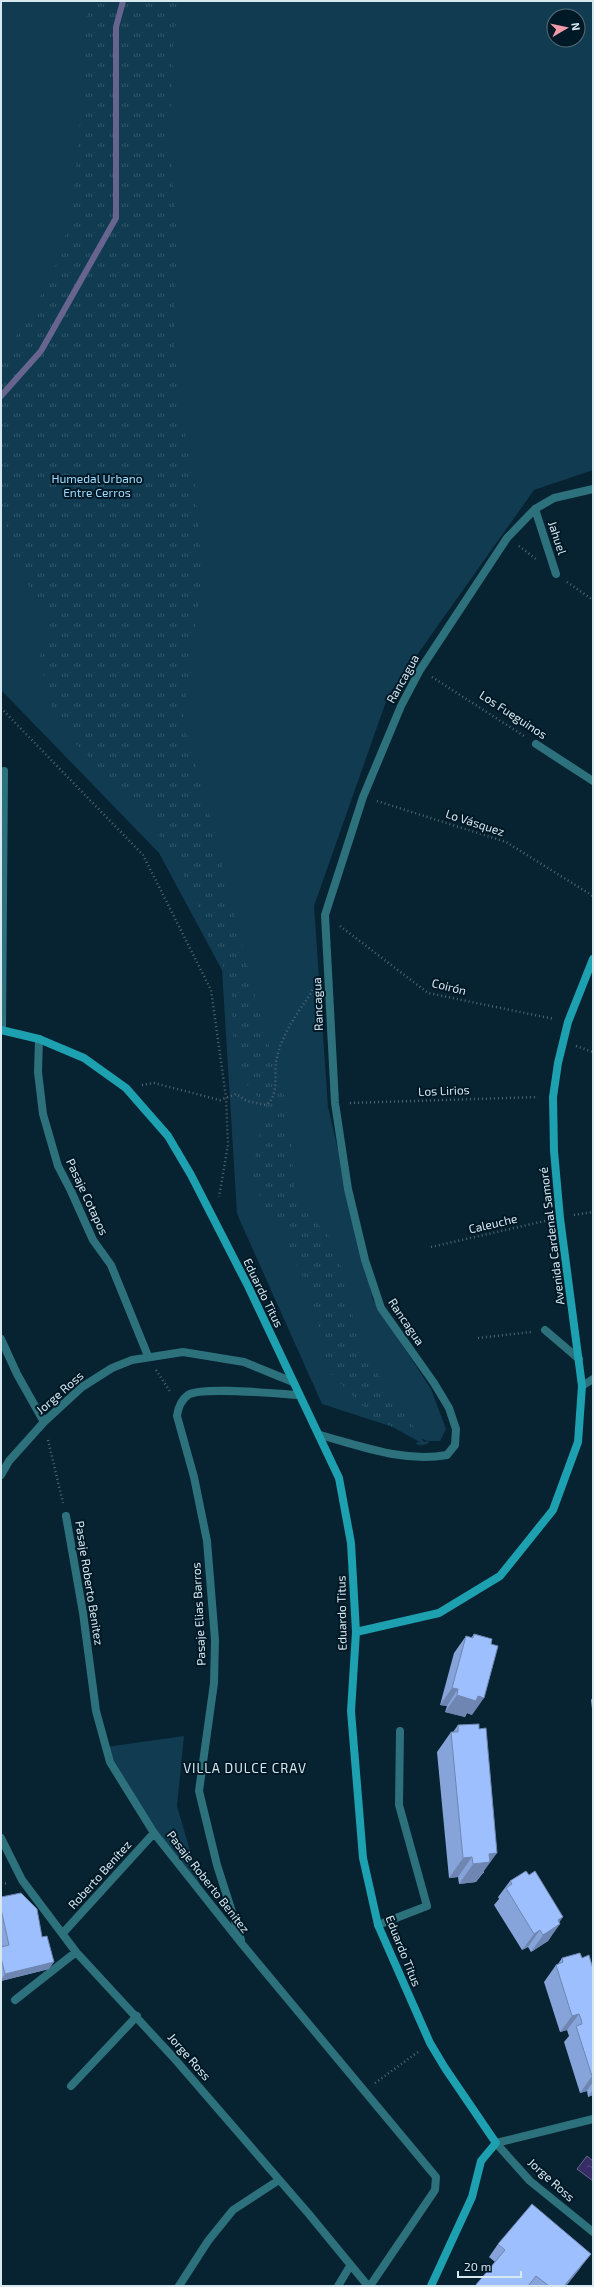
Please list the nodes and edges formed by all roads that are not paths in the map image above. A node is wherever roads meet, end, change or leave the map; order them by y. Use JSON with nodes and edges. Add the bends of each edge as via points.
{"nodes":[{"id":1,"x":593,"y":489,"type":"edge"},
{"id":2,"x":536,"y":509,"type":"junction"},
{"id":3,"x":556,"y":574,"type":"dead end"},
{"id":4,"x":536,"y":744,"type":"road end"},
{"id":5,"x":4,"y":770,"type":"dead end"},
{"id":6,"x":593,"y":781,"type":"edge"},
{"id":7,"x":593,"y":959,"type":"edge"},
{"id":8,"x":2,"y":1030,"type":"edge"},
{"id":9,"x":39,"y":1039,"type":"junction"},
{"id":10,"x":545,"y":1330,"type":"road end"},
{"id":11,"x":1,"y":1339,"type":"edge"},
{"id":12,"x":148,"y":1356,"type":"junction"},
{"id":13,"x":579,"y":1359,"type":"junction"},
{"id":14,"x":593,"y":1379,"type":"edge"},
{"id":15,"x":293,"y":1382,"type":"junction"},
{"id":16,"x":582,"y":1386,"type":"junction"},
{"id":17,"x":299,"y":1395,"type":"junction"},
{"id":18,"x":44,"y":1422,"type":"junction"},
{"id":19,"x":320,"y":1435,"type":"junction"},
{"id":20,"x":1,"y":1476,"type":"edge"},
{"id":21,"x":66,"y":1516,"type":"road end"},
{"id":22,"x":356,"y":1632,"type":"junction"},
{"id":23,"x":400,"y":1731,"type":"dead end"},
{"id":24,"x":154,"y":1833,"type":"junction"},
{"id":25,"x":1,"y":1838,"type":"edge"},
{"id":26,"x":378,"y":1925,"type":"junction"},
{"id":27,"x":63,"y":1933,"type":"junction"},
{"id":28,"x":242,"y":1944,"type":"junction"},
{"id":29,"x":76,"y":1952,"type":"junction"},
{"id":30,"x":15,"y":2000,"type":"dead end"},
{"id":31,"x":137,"y":2016,"type":"junction"},
{"id":32,"x":70,"y":2086,"type":"dead end"},
{"id":33,"x":593,"y":2119,"type":"edge"},
{"id":34,"x":496,"y":2143,"type":"junction"},
{"id":35,"x":279,"y":2180,"type":"junction"},
{"id":36,"x":593,"y":2232,"type":"edge"},
{"id":37,"x":350,"y":2266,"type":"junction"},
{"id":38,"x":179,"y":2286,"type":"edge"},
{"id":39,"x":338,"y":2286,"type":"edge"},
{"id":40,"x":369,"y":2286,"type":"edge"},
{"id":41,"x":431,"y":2286,"type":"edge"}],
"edges":[{"from":1,"to":2,"type":"street","name":"Rancagua","via":[[554,498]]},
{"from":2,"to":3,"type":"street","name":"Jahuel"},
{"from":2,"to":19,"type":"street","name":"Rancagua","via":[[507,538],[420,670],[400,706],[363,797],[325,915],[335,1103],[348,1189],[373,1289],[381,1308],[449,1408],[456,1429],[455,1445],[447,1455],[427,1458],[392,1454]]},
{"from":4,"to":6,"type":"street","name":"Los Fueguinos"},
{"from":5,"to":8,"type":"street"},
{"from":7,"to":13,"type":"street","name":"Avenida Cardenal Samoré","via":[[568,1022],[553,1097],[554,1152],[560,1218]]},
{"from":8,"to":9,"type":"street","name":"Eduardo Titus"},
{"from":9,"to":12,"type":"street","name":"Pasaje Cotapos","via":[[38,1072],[43,1114],[58,1166],[93,1240],[111,1265]]},
{"from":9,"to":15,"type":"street","name":"Eduardo Titus","via":[[84,1058],[126,1088],[168,1136],[215,1223]]},
{"from":10,"to":13,"type":"street"},
{"from":11,"to":18,"type":"street"},
{"from":12,"to":15,"type":"street","name":"Jorge Ross","via":[[183,1352],[244,1362]]},
{"from":12,"to":18,"type":"street","name":"Jorge Ross","via":[[112,1368],[82,1387]]},
{"from":13,"to":16,"type":"street","name":"Avenida Cardenal Samoré"},
{"from":14,"to":16,"type":"street"},
{"from":15,"to":17,"type":"street","name":"Eduardo Titus"},
{"from":16,"to":22,"type":"street","name":"Avenida Cardenal Samoré","via":[[578,1442],[553,1510],[500,1576],[439,1613]]},
{"from":17,"to":19,"type":"street","name":"Eduardo Titus"},
{"from":17,"to":28,"type":"street","name":"Pasaje Elias Barros","via":[[209,1391],[189,1394],[178,1406],[177,1416],[194,1477],[207,1542],[215,1640],[214,1683],[199,1791],[217,1865]]},
{"from":18,"to":20,"type":"street","name":"Jorge Ross","via":[[9,1461]]},
{"from":19,"to":22,"type":"street","name":"Eduardo Titus","via":[[339,1478],[351,1543]]},
{"from":21,"to":24,"type":"street","name":"Pasaje Roberto Benitez","via":[[98,1719],[110,1762]]},
{"from":22,"to":26,"type":"street","name":"Eduardo Titus","via":[[351,1711],[363,1858]]},
{"from":23,"to":26,"type":"street","via":[[399,1805],[427,1906]]},
{"from":24,"to":27,"type":"street","name":"Roberto Benítez"},
{"from":24,"to":28,"type":"street","name":"Pasaje Roberto Benitez"},
{"from":25,"to":27,"type":"street","name":"Jorge Ross","via":[[22,1880]]},
{"from":26,"to":34,"type":"street","name":"Eduardo Titus","via":[[430,2043]]},
{"from":27,"to":29,"type":"street","name":"Jorge Ross"},
{"from":28,"to":40,"type":"street","name":"Pasaje Roberto Benitez","via":[[433,2172],[437,2183],[436,2190]]},
{"from":29,"to":30,"type":"street"},
{"from":29,"to":31,"type":"street","name":"Jorge Ross"},
{"from":31,"to":32,"type":"street"},
{"from":31,"to":35,"type":"street","name":"Jorge Ross"},
{"from":33,"to":34,"type":"street"},
{"from":34,"to":36,"type":"street","name":"Jorge Ross","via":[[530,2180]]},
{"from":34,"to":41,"type":"street","via":[[481,2161],[472,2197]]},
{"from":35,"to":37,"type":"street","name":"Jorge Ross"},
{"from":35,"to":38,"type":"street","via":[[233,2210],[208,2241]]},
{"from":37,"to":39,"type":"street"},
{"from":37,"to":40,"type":"street","name":"Jorge Ross"}]}
